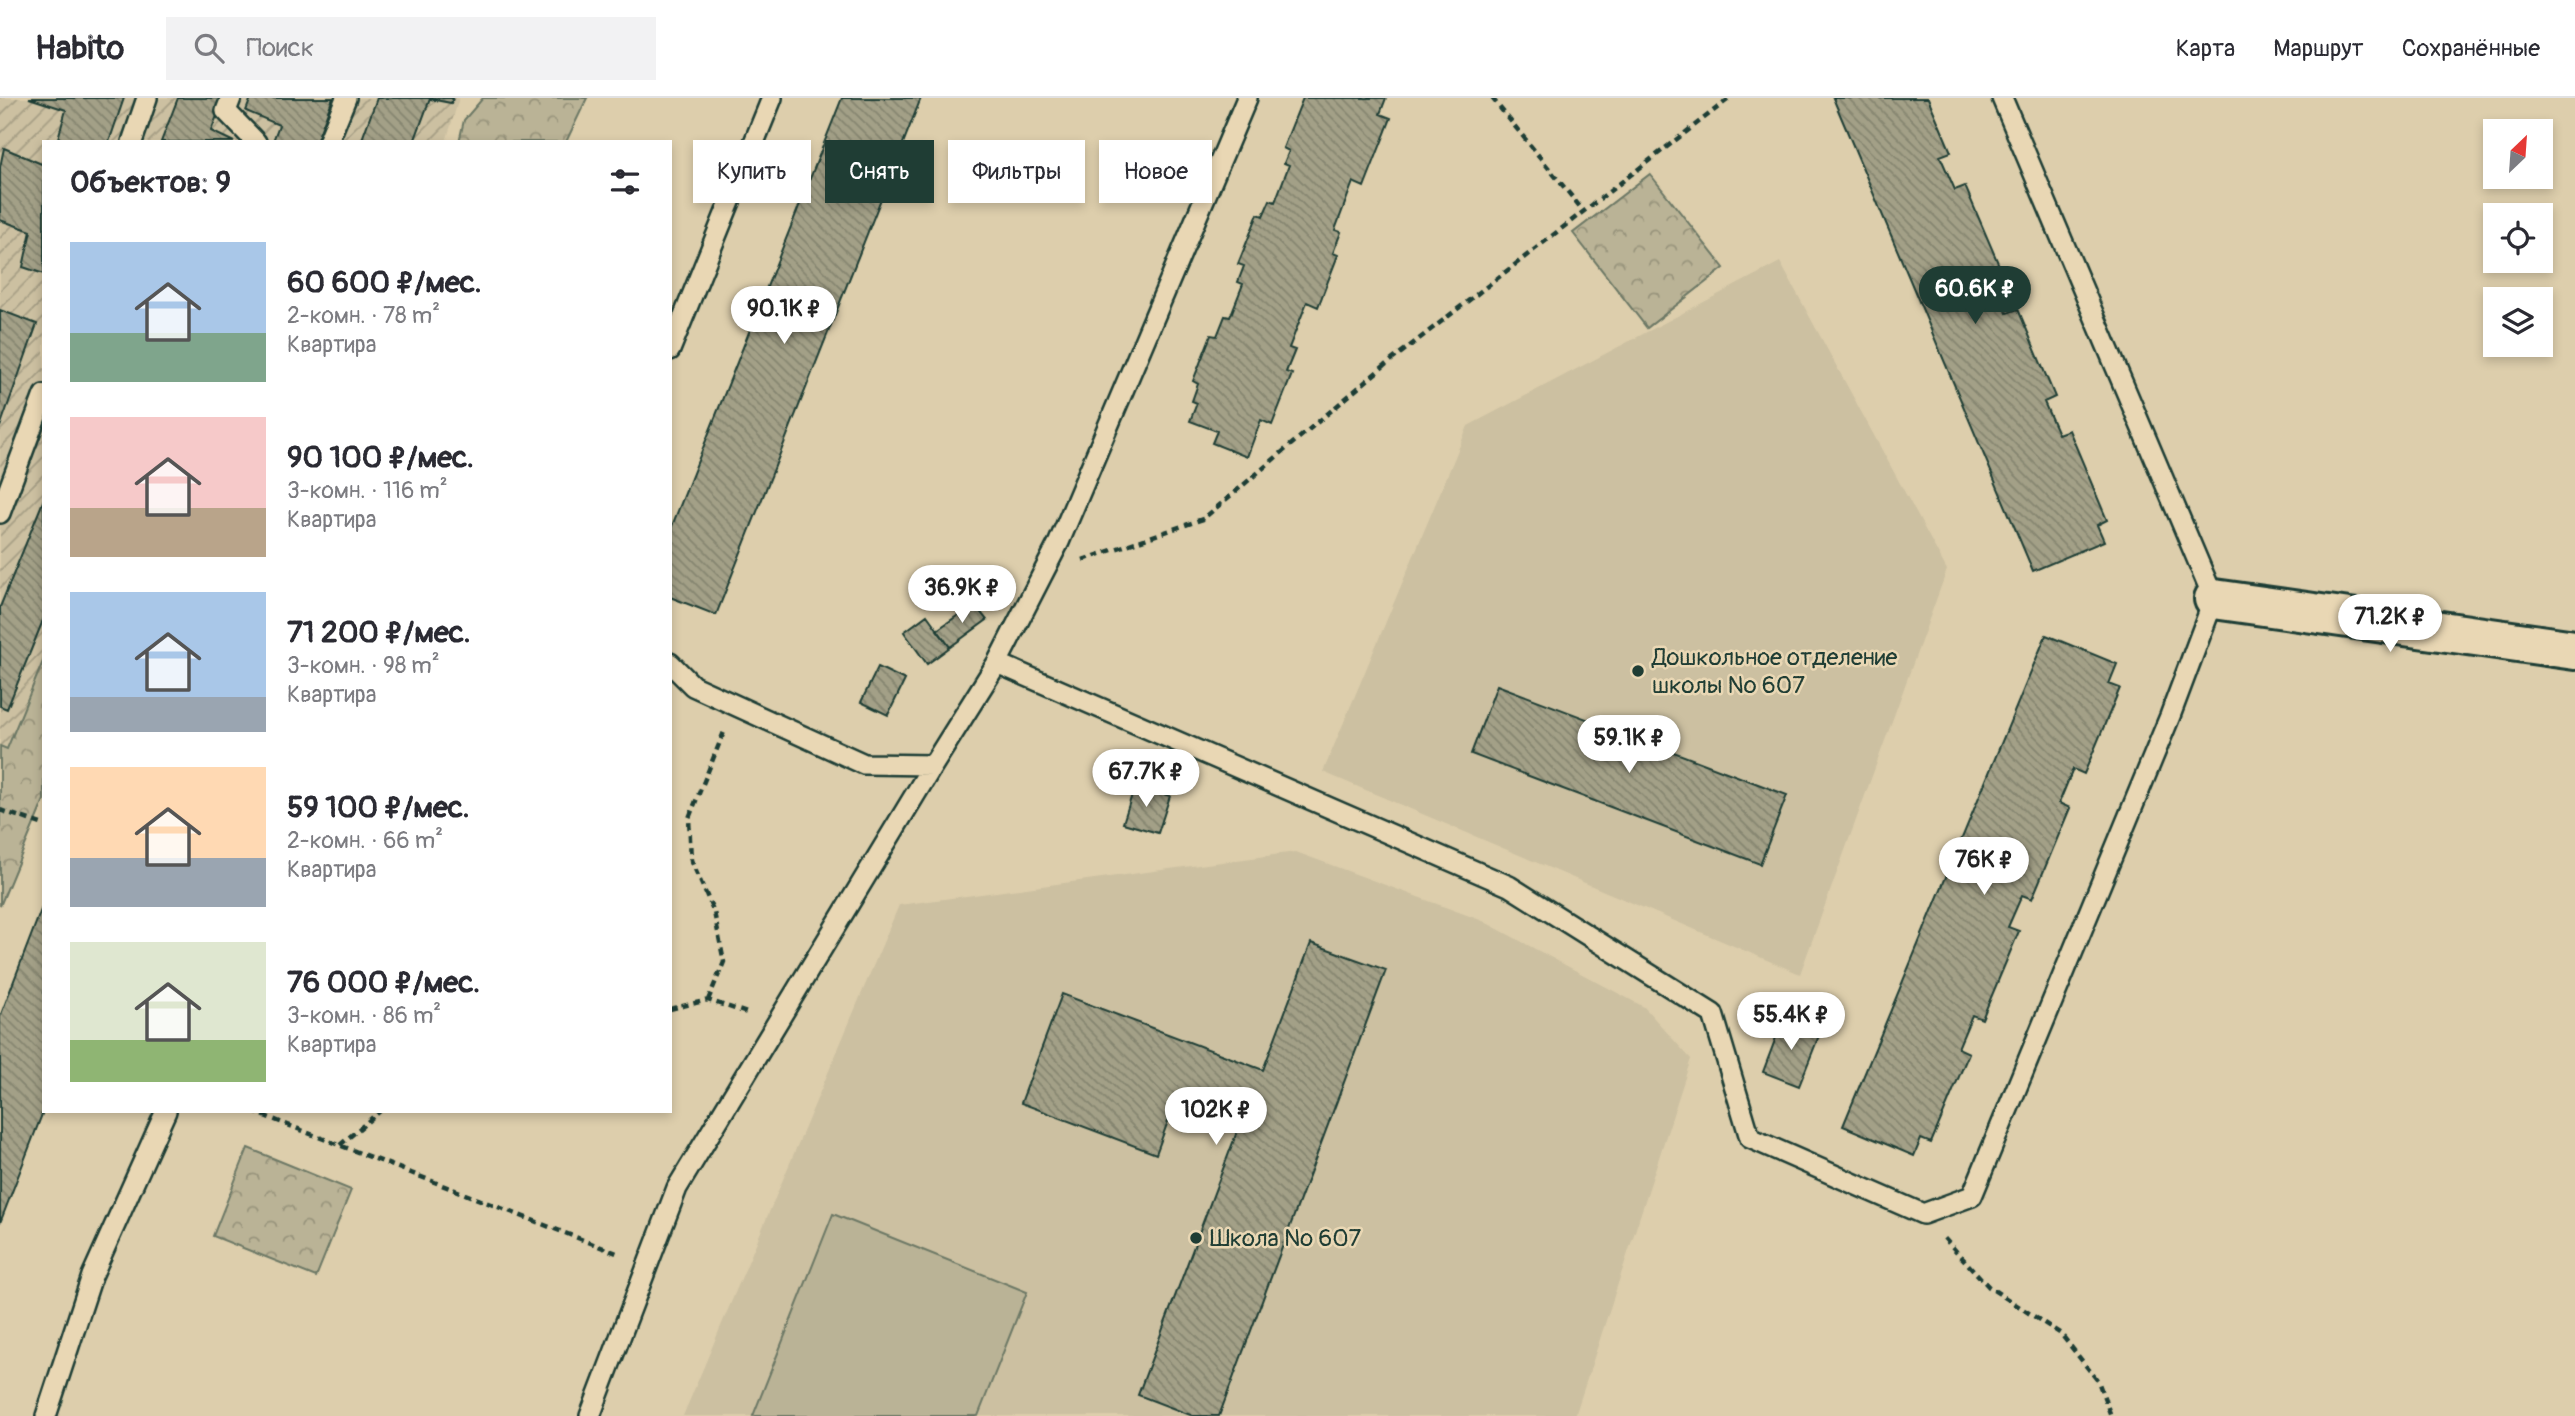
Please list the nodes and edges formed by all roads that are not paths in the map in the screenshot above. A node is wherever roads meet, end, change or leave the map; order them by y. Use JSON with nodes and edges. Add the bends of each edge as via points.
{"nodes":[{"id":1,"x":147,"y":98,"type":"edge"},
{"id":2,"x":231,"y":98,"type":"edge"},
{"id":3,"x":346,"y":98,"type":"edge"},
{"id":4,"x":772,"y":98,"type":"edge"},
{"id":5,"x":1247,"y":98,"type":"edge"},
{"id":6,"x":2002,"y":98,"type":"edge"},
{"id":7,"x":133,"y":140,"type":"edge"},
{"id":8,"x":254,"y":140,"type":"edge"},
{"id":9,"x":329,"y":140,"type":"edge"},
{"id":10,"x":672,"y":345,"type":"edge"},
{"id":11,"x":42,"y":400,"type":"edge"},
{"id":12,"x":0,"y":513,"type":"edge"},
{"id":13,"x":2214,"y":599,"type":"junction"},
{"id":14,"x":2575,"y":650,"type":"edge"},
{"id":15,"x":997,"y":663,"type":"junction"},
{"id":16,"x":672,"y":665,"type":"edge"},
{"id":17,"x":933,"y":765,"type":"junction"},
{"id":18,"x":165,"y":1113,"type":"edge"},
{"id":19,"x":46,"y":1416,"type":"edge"},
{"id":20,"x":590,"y":1416,"type":"edge"}],
"edges":[{"from":1,"to":7,"type":"lane"},
{"from":2,"to":8,"type":"lane","via":[[226,111]]},
{"from":3,"to":9,"type":"lane"},
{"from":4,"to":10,"type":"lane"},
{"from":5,"to":15,"type":"lane","via":[[1059,542]]},
{"from":6,"to":13,"type":"lane"},
{"from":11,"to":12,"type":"lane"},
{"from":13,"to":14,"type":"street"},
{"from":13,"to":15,"type":"lane","via":[[1972,1196],[1923,1214],[1750,1138],[1713,1014],[1509,886]]},
{"from":15,"to":17,"type":"lane"},
{"from":16,"to":17,"type":"lane","via":[[693,686],[864,764]]},
{"from":17,"to":20,"type":"lane","via":[[677,1188]]},
{"from":18,"to":19,"type":"lane","via":[[92,1276]]}]}
